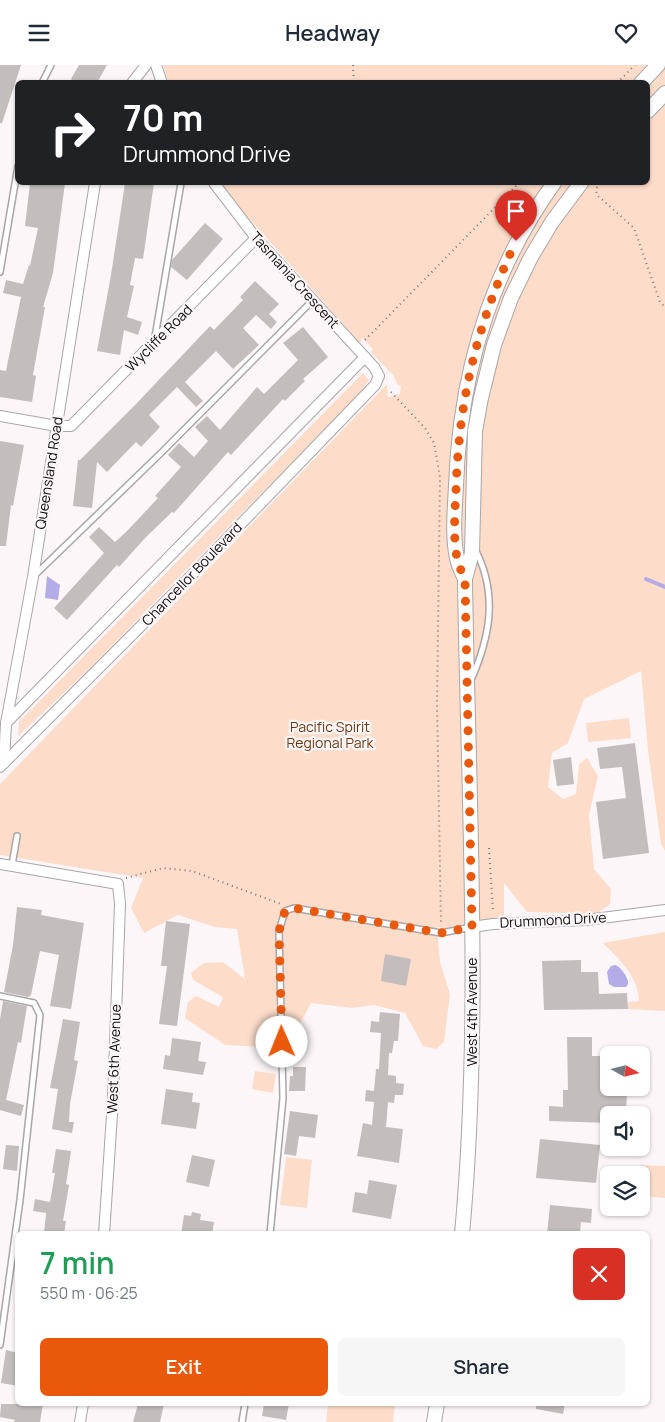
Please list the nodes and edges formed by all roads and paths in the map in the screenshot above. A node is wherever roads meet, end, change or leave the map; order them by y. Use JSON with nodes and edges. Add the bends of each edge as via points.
{"nodes":[{"id":1,"x":51,"y":65,"type":"edge"},
{"id":2,"x":146,"y":65,"type":"edge"},
{"id":3,"x":156,"y":65,"type":"edge"},
{"id":4,"x":353,"y":65,"type":"edge"},
{"id":5,"x":635,"y":65,"type":"edge"},
{"id":6,"x":658,"y":65,"type":"edge"},
{"id":7,"x":44,"y":80,"type":"edge"},
{"id":8,"x":134,"y":80,"type":"edge"},
{"id":9,"x":161,"y":80,"type":"edge"},
{"id":10,"x":354,"y":80,"type":"edge"},
{"id":11,"x":620,"y":80,"type":"edge"},
{"id":12,"x":644,"y":80,"type":"edge"},
{"id":13,"x":665,"y":93,"type":"edge"},
{"id":14,"x":650,"y":109,"type":"edge"},
{"id":15,"x":15,"y":184,"type":"edge"},
{"id":16,"x":95,"y":185,"type":"edge"},
{"id":17,"x":181,"y":185,"type":"edge"},
{"id":18,"x":216,"y":185,"type":"edge"},
{"id":19,"x":517,"y":185,"type":"edge"},
{"id":20,"x":553,"y":185,"type":"edge"},
{"id":21,"x":580,"y":185,"type":"edge"},
{"id":22,"x":599,"y":185,"type":"edge"},
{"id":23,"x":256,"y":238,"type":"junction"},
{"id":24,"x":0,"y":272,"type":"edge"},
{"id":25,"x":313,"y":300,"type":"junction"},
{"id":26,"x":665,"y":307,"type":"edge"},
{"id":27,"x":154,"y":342,"type":"junction"},
{"id":28,"x":365,"y":357,"type":"junction"},
{"id":29,"x":379,"y":376,"type":"joint"},
{"id":30,"x":391,"y":392,"type":"dead end"},
{"id":31,"x":0,"y":416,"type":"edge"},
{"id":32,"x":57,"y":427,"type":"junction"},
{"id":33,"x":472,"y":543,"type":"junction"},
{"id":34,"x":33,"y":577,"type":"junction"},
{"id":35,"x":465,"y":579,"type":"junction"},
{"id":36,"x":467,"y":689,"type":"junction"},
{"id":37,"x":3,"y":726,"type":"edge"},
{"id":38,"x":2,"y":765,"type":"edge"},
{"id":39,"x":17,"y":835,"type":"dead end"},
{"id":40,"x":489,"y":848,"type":"dead end"},
{"id":41,"x":0,"y":864,"type":"edge"},
{"id":42,"x":12,"y":865,"type":"junction"},
{"id":43,"x":118,"y":884,"type":"junction"},
{"id":44,"x":294,"y":908,"type":"junction"},
{"id":45,"x":665,"y":910,"type":"edge"},
{"id":46,"x":493,"y":911,"type":"dead end"},
{"id":47,"x":441,"y":922,"type":"dead end"},
{"id":48,"x":472,"y":927,"type":"junction"},
{"id":49,"x":0,"y":996,"type":"edge"},
{"id":50,"x":16,"y":1231,"type":"edge"},
{"id":51,"x":104,"y":1231,"type":"edge"},
{"id":52,"x":270,"y":1231,"type":"edge"},
{"id":53,"x":462,"y":1231,"type":"edge"},
{"id":54,"x":15,"y":1236,"type":"edge"},
{"id":55,"x":0,"y":1345,"type":"edge"},
{"id":56,"x":82,"y":1406,"type":"edge"},
{"id":57,"x":245,"y":1406,"type":"edge"},
{"id":58,"x":437,"y":1406,"type":"edge"},
{"id":59,"x":80,"y":1422,"type":"edge"},
{"id":60,"x":242,"y":1422,"type":"edge"},
{"id":61,"x":434,"y":1422,"type":"edge"}],
"edges":[{"from":1,"to":7,"type":"lane"},
{"from":2,"to":8,"type":"street"},
{"from":3,"to":9,"type":"street"},
{"from":4,"to":10,"type":"path"},
{"from":5,"to":11,"type":"path"},
{"from":6,"to":12,"type":"main road"},
{"from":13,"to":14,"type":"main road"},
{"from":15,"to":24,"type":"lane"},
{"from":16,"to":32,"type":"street","name":"Queensland Road"},
{"from":17,"to":27,"type":"lane"},
{"from":18,"to":23,"type":"street","name":"Tasmania Crescent"},
{"from":19,"to":28,"type":"path","via":[[376,327],[363,343]]},
{"from":20,"to":35,"type":"main road","via":[[516,241],[488,305],[474,352],[459,427],[457,463],[457,558]]},
{"from":21,"to":33,"type":"main road","via":[[552,222],[532,257],[511,298],[494,345],[476,431]]},
{"from":22,"to":26,"type":"path","via":[[597,195],[634,228],[660,302]]},
{"from":23,"to":25,"type":"street","name":"Tasmania Crescent"},
{"from":23,"to":27,"type":"street","name":"Wycliffe Road"},
{"from":25,"to":28,"type":"street","name":"Tasmania Crescent"},
{"from":25,"to":34,"type":"lane"},
{"from":27,"to":32,"type":"street","name":"Wycliffe Road","via":[[71,426]]},
{"from":28,"to":29,"type":"street","name":"Tasmania Crescent"},
{"from":28,"to":37,"type":"street","name":"Chancellor Boulevard"},
{"from":29,"to":38,"type":"street","name":"Chancellor Boulevard","via":[[375,385],[247,518]]},
{"from":30,"to":47,"type":"path","via":[[425,428],[434,443],[440,477],[437,704]]},
{"from":31,"to":32,"type":"street"},
{"from":32,"to":34,"type":"street","name":"Queensland Road"},
{"from":33,"to":35,"type":"main road"},
{"from":33,"to":36,"type":"lane","via":[[488,577],[489,621],[484,650]]},
{"from":34,"to":37,"type":"street","name":"Queensland Road"},
{"from":35,"to":36,"type":"main road","name":"West 4th Avenue"},
{"from":36,"to":48,"type":"main road","name":"West 4th Avenue"},
{"from":37,"to":38,"type":"street","name":"Queensland Road"},
{"from":39,"to":42,"type":"lane"},
{"from":40,"to":46,"type":"path"},
{"from":41,"to":42,"type":"street"},
{"from":42,"to":43,"type":"street"},
{"from":43,"to":44,"type":"path","via":[[127,878],[163,868],[192,871]]},
{"from":43,"to":51,"type":"street","name":"West 6th Avenue","via":[[113,1100]]},
{"from":44,"to":48,"type":"lane","name":"Drummond Drive","via":[[441,933]]},
{"from":44,"to":52,"type":"lane","via":[[285,911],[279,931],[283,1098]]},
{"from":45,"to":48,"type":"street","name":"Drummond Drive","via":[[586,920]]},
{"from":48,"to":53,"type":"main road","name":"West 4th Avenue","via":[[470,1131]]},
{"from":49,"to":50,"type":"lane","via":[[34,1003],[40,1015]]},
{"from":54,"to":55,"type":"lane"},
{"from":56,"to":59,"type":"street"},
{"from":57,"to":60,"type":"lane"},
{"from":58,"to":61,"type":"main road"}]}
